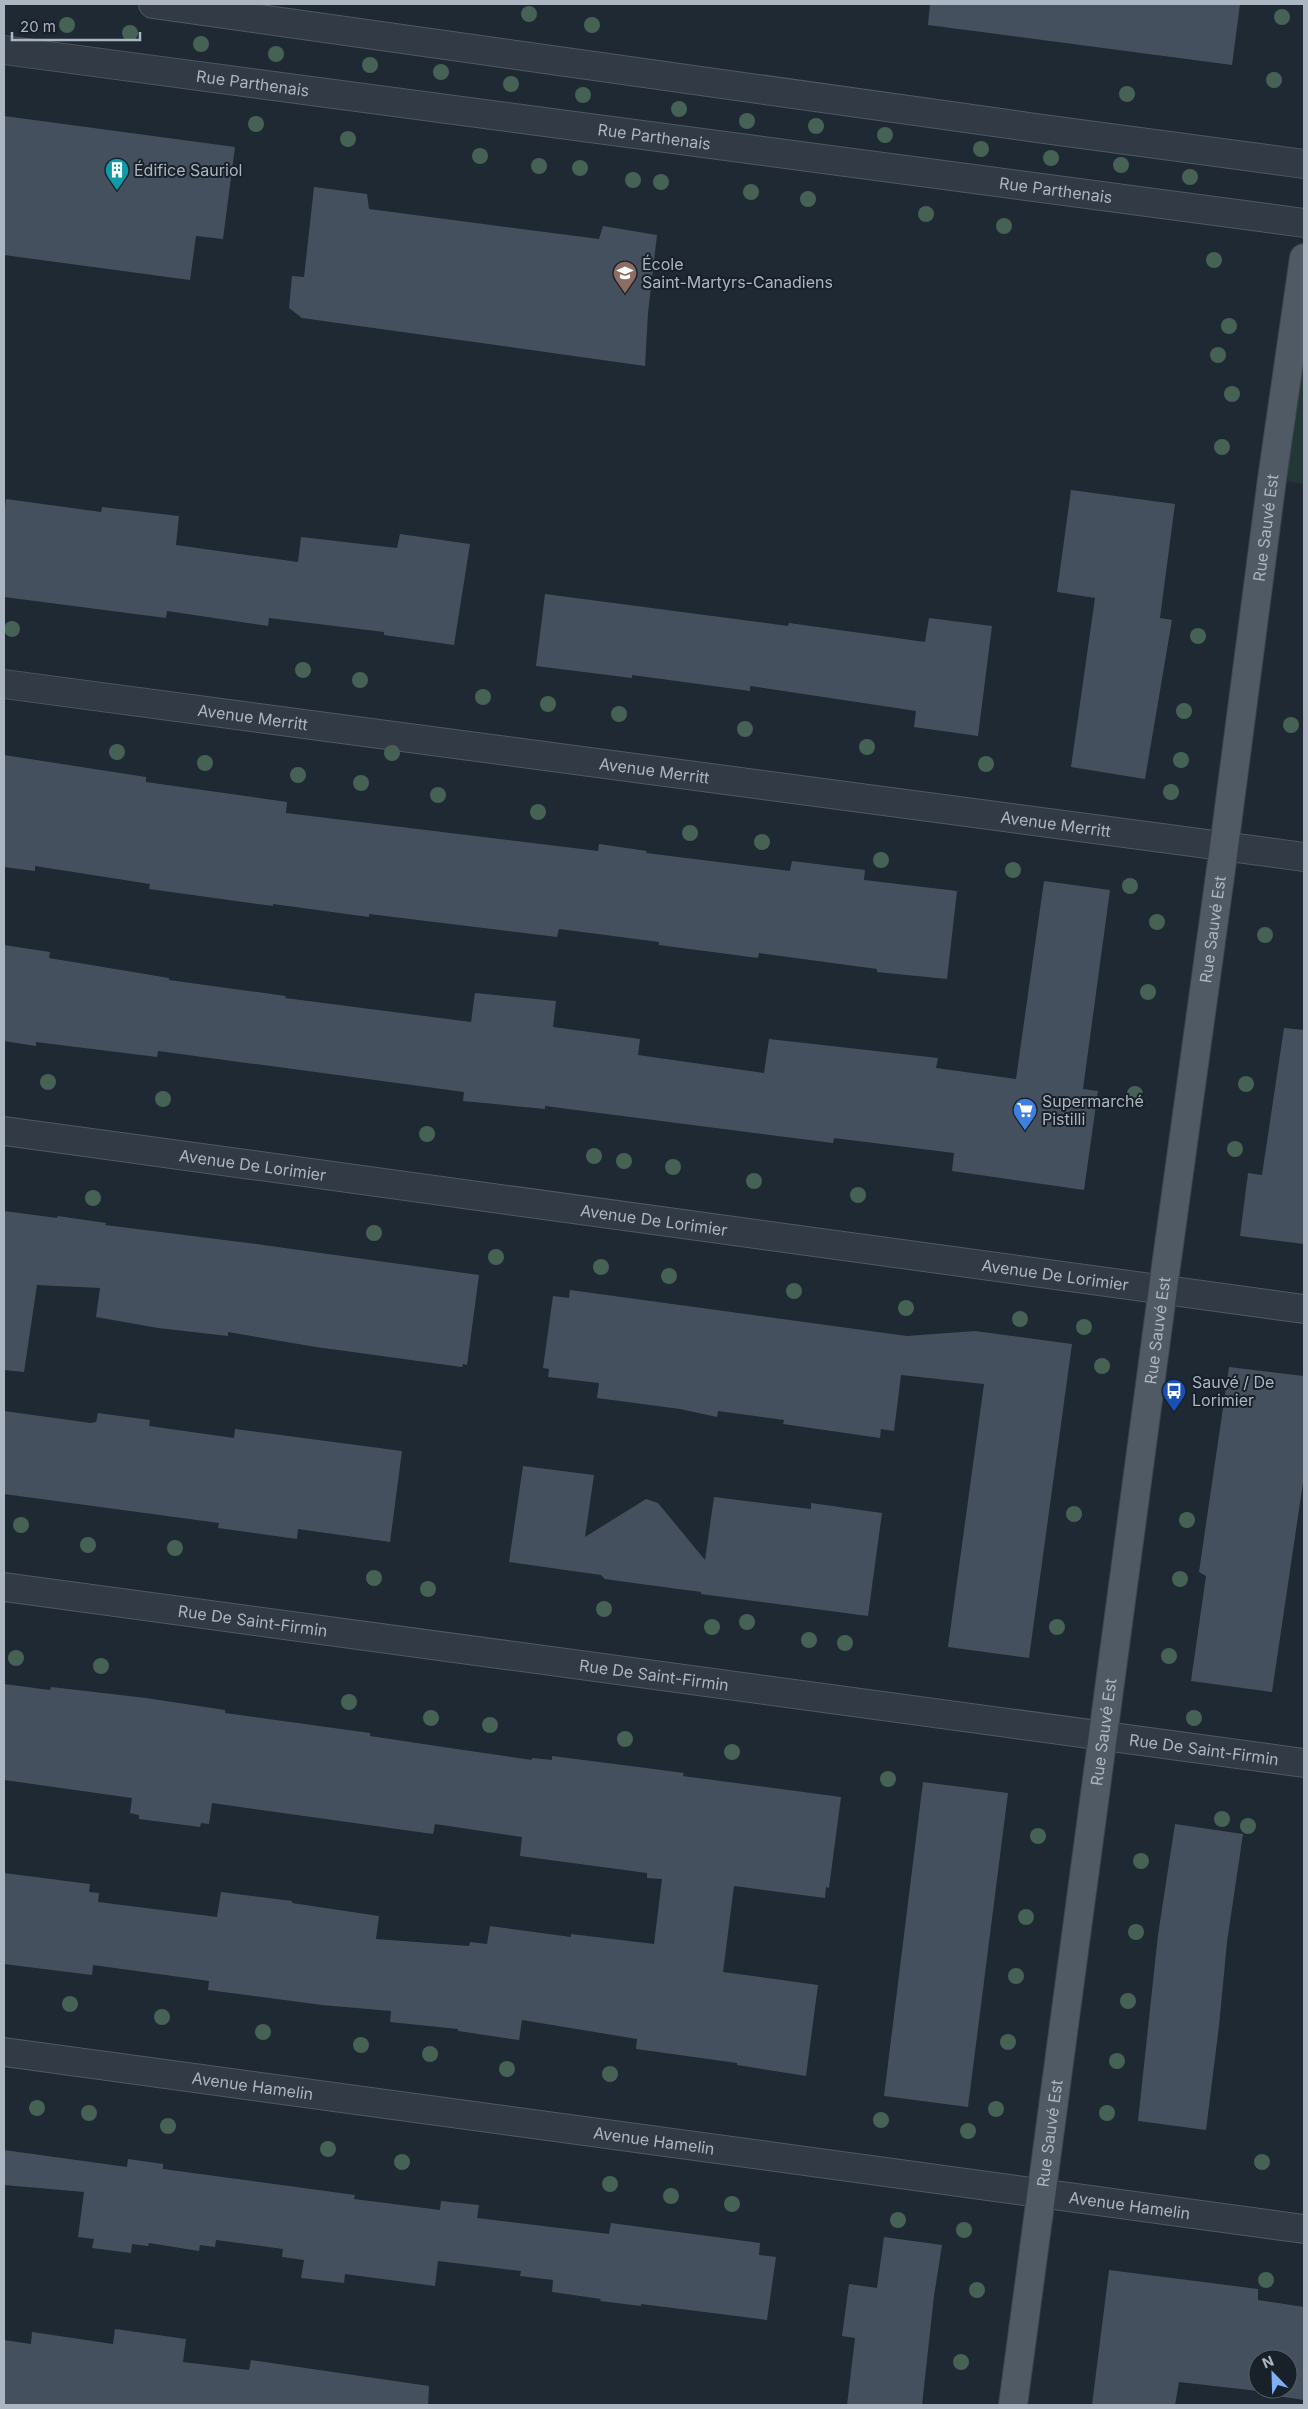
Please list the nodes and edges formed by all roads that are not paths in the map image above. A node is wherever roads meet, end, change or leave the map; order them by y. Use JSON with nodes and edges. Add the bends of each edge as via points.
{"nodes":[{"id":1,"x":153,"y":4,"type":"edge"},
{"id":2,"x":4,"y":50,"type":"edge"},
{"id":3,"x":1304,"y":164,"type":"edge"},
{"id":4,"x":1304,"y":223,"type":"edge"},
{"id":5,"x":1304,"y":258,"type":"edge"},
{"id":6,"x":4,"y":684,"type":"edge"},
{"id":7,"x":1224,"y":847,"type":"junction"},
{"id":8,"x":1304,"y":857,"type":"edge"},
{"id":9,"x":4,"y":1132,"type":"edge"},
{"id":10,"x":1162,"y":1288,"type":"junction"},
{"id":11,"x":1304,"y":1309,"type":"edge"},
{"id":12,"x":4,"y":1587,"type":"edge"},
{"id":13,"x":1103,"y":1735,"type":"junction"},
{"id":14,"x":1304,"y":1763,"type":"edge"},
{"id":15,"x":4,"y":2052,"type":"edge"},
{"id":16,"x":1042,"y":2192,"type":"junction"},
{"id":17,"x":1304,"y":2229,"type":"edge"},
{"id":18,"x":1013,"y":2405,"type":"edge"}],
"edges":[{"from":1,"to":3,"type":"street"},
{"from":2,"to":4,"type":"street","name":"Rue Parthenais"},
{"from":5,"to":7,"type":"main road","name":"Rue Sauvé Est"},
{"from":6,"to":7,"type":"street","name":"Avenue Merritt"},
{"from":7,"to":8,"type":"street","name":"Avenue Merritt"},
{"from":7,"to":10,"type":"main road","name":"Rue Sauvé Est"},
{"from":9,"to":10,"type":"street","name":"Avenue De Lorimier"},
{"from":10,"to":11,"type":"street","name":"Avenue De Lorimier"},
{"from":10,"to":13,"type":"main road","name":"Rue Sauvé Est"},
{"from":12,"to":13,"type":"street","name":"Rue De Saint-Firmin"},
{"from":13,"to":14,"type":"street","name":"Rue De Saint-Firmin"},
{"from":13,"to":16,"type":"main road","name":"Rue Sauvé Est"},
{"from":15,"to":16,"type":"street","name":"Avenue Hamelin"},
{"from":16,"to":17,"type":"street","name":"Avenue Hamelin"},
{"from":16,"to":18,"type":"main road","name":"Rue Sauvé Est"}]}
